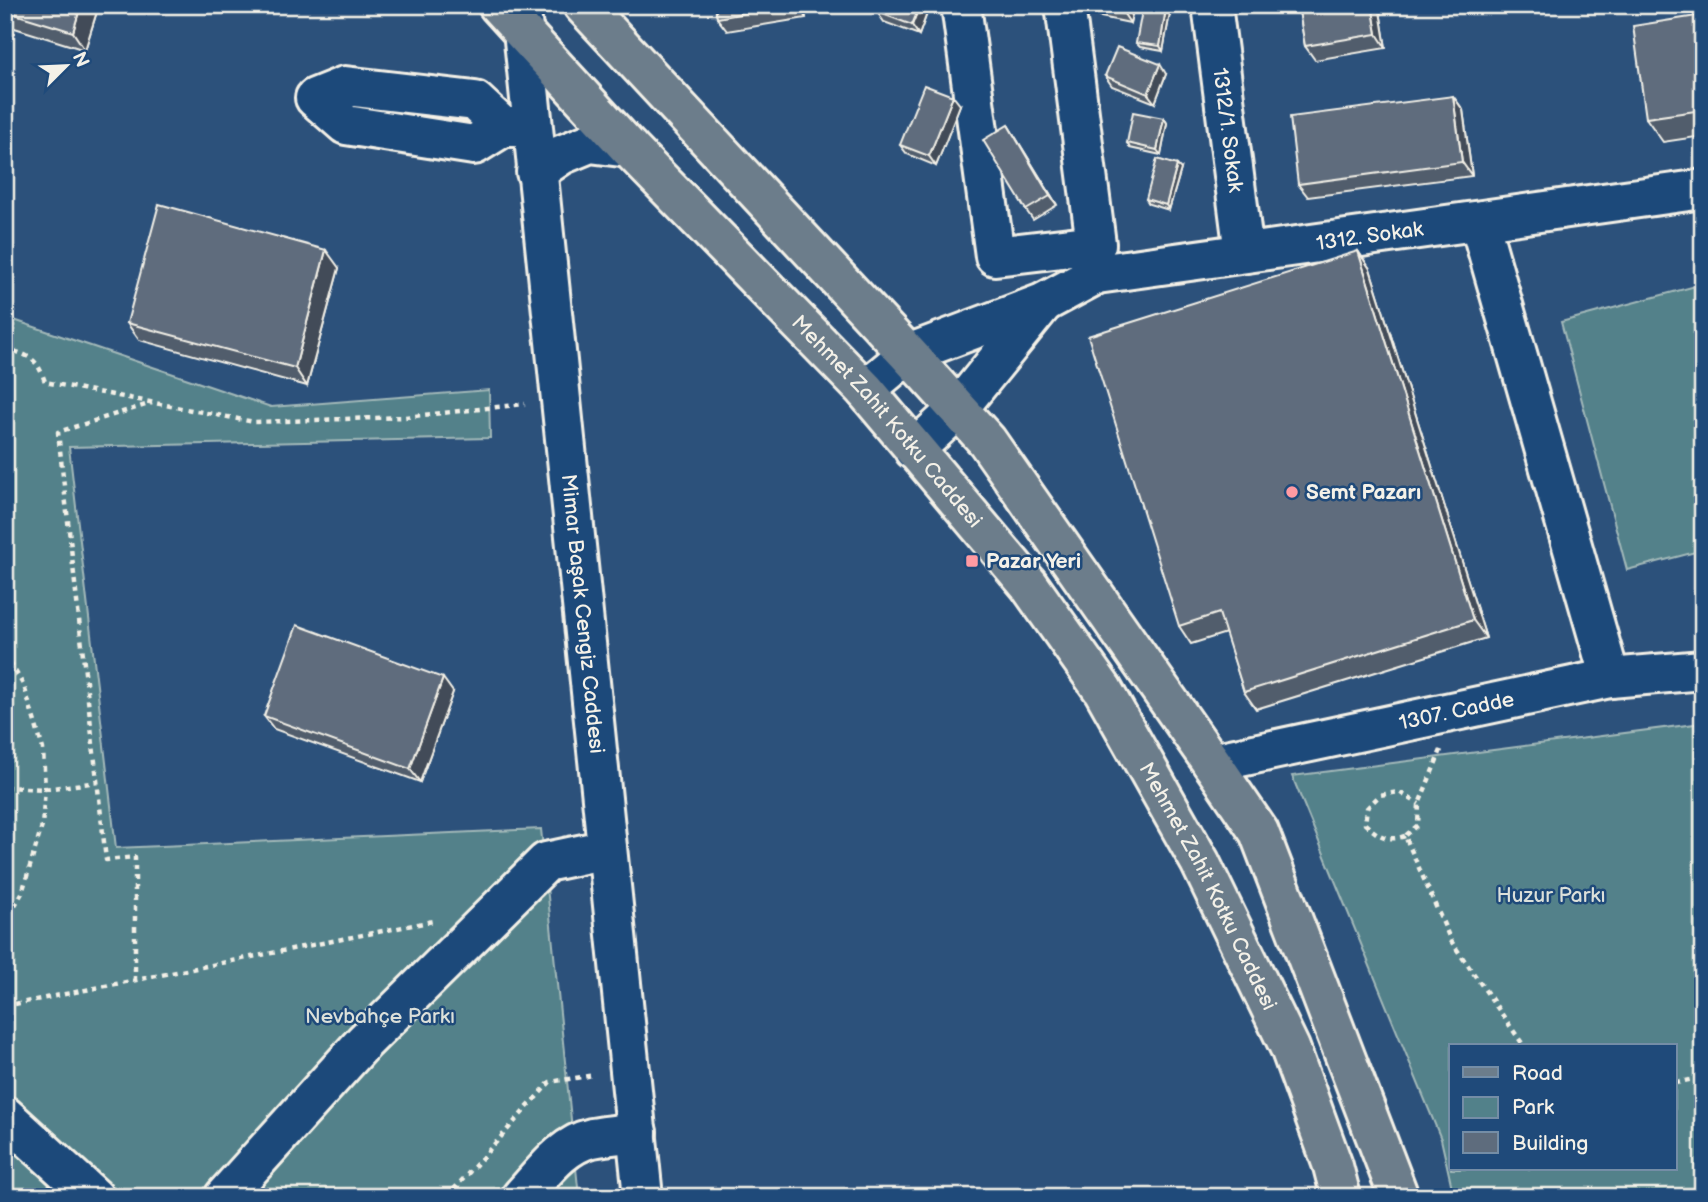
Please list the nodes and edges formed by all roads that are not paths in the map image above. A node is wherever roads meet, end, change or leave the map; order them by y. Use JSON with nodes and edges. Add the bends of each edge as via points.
{"nodes":[{"id":1,"x":583,"y":5,"type":"edge"},
{"id":2,"x":961,"y":5,"type":"edge"},
{"id":3,"x":1065,"y":5,"type":"edge"},
{"id":4,"x":1212,"y":5,"type":"edge"},
{"id":5,"x":513,"y":11,"type":"edge"},
{"id":6,"x":629,"y":148,"type":"junction"},
{"id":7,"x":537,"y":172,"type":"junction"},
{"id":8,"x":1703,"y":189,"type":"edge"},
{"id":9,"x":1479,"y":221,"type":"junction"},
{"id":10,"x":1244,"y":253,"type":"junction"},
{"id":11,"x":1043,"y":303,"type":"junction"},
{"id":12,"x":908,"y":354,"type":"junction"},
{"id":13,"x":865,"y":390,"type":"junction"},
{"id":14,"x":957,"y":410,"type":"junction"},
{"id":15,"x":914,"y":450,"type":"junction"},
{"id":16,"x":1703,"y":670,"type":"edge"},
{"id":17,"x":1610,"y":678,"type":"junction"},
{"id":18,"x":1212,"y":763,"type":"junction"},
{"id":19,"x":607,"y":849,"type":"junction"},
{"id":20,"x":5,"y":1116,"type":"edge"},
{"id":21,"x":636,"y":1132,"type":"junction"},
{"id":22,"x":94,"y":1197,"type":"edge"},
{"id":23,"x":224,"y":1197,"type":"edge"},
{"id":24,"x":521,"y":1197,"type":"edge"},
{"id":25,"x":643,"y":1197,"type":"edge"},
{"id":26,"x":1341,"y":1197,"type":"edge"},
{"id":27,"x":1399,"y":1197,"type":"edge"}],
"edges":[{"from":1,"to":12,"type":"main road"},
{"from":2,"to":3,"type":"street","via":[[995,256],[1096,244]]},
{"from":4,"to":10,"type":"street","name":"1312/1. Sokak"},
{"from":5,"to":6,"type":"main road","name":"Mehmet Zahit Kotku Caddesi"},
{"from":5,"to":7,"type":"street","name":"Mimar Başak Cengiz Caddesi","via":[[517,127]]},
{"from":6,"to":7,"type":"street","via":[[590,143]]},
{"from":6,"to":13,"type":"main road","name":"Mehmet Zahit Kotku Caddesi"},
{"from":7,"to":19,"type":"street","name":"Mimar Başak Cengiz Caddesi"},
{"from":8,"to":9,"type":"street","name":"1312. Sokak"},
{"from":9,"to":10,"type":"street","name":"1312. Sokak"},
{"from":9,"to":17,"type":"street"},
{"from":10,"to":11,"type":"street","name":"1312. Sokak","via":[[1097,274]]},
{"from":11,"to":12,"type":"street","name":"1312. Sokak"},
{"from":11,"to":14,"type":"street"},
{"from":12,"to":13,"type":"street","name":"1312. Sokak"},
{"from":12,"to":14,"type":"main road"},
{"from":13,"to":15,"type":"main road","name":"Mehmet Zahit Kotku Caddesi"},
{"from":14,"to":15,"type":"street"},
{"from":14,"to":18,"type":"main road","via":[[987,441]]},
{"from":15,"to":26,"type":"main road","name":"Mehmet Zahit Kotku Caddesi","via":[[1029,585],[1103,690],[1200,862],[1290,1048]]},
{"from":16,"to":17,"type":"street","name":"1307. Cadde"},
{"from":17,"to":18,"type":"street","name":"1307. Cadde"},
{"from":18,"to":27,"type":"main road","via":[[1259,832]]},
{"from":19,"to":21,"type":"street","name":"Mimar Başak Cengiz Caddesi"},
{"from":19,"to":23,"type":"street","via":[[546,862],[365,1042]]},
{"from":20,"to":22,"type":"street"},
{"from":21,"to":24,"type":"street","via":[[575,1144]]},
{"from":21,"to":25,"type":"street","name":"Mimar Başak Cengiz Caddesi"}]}
